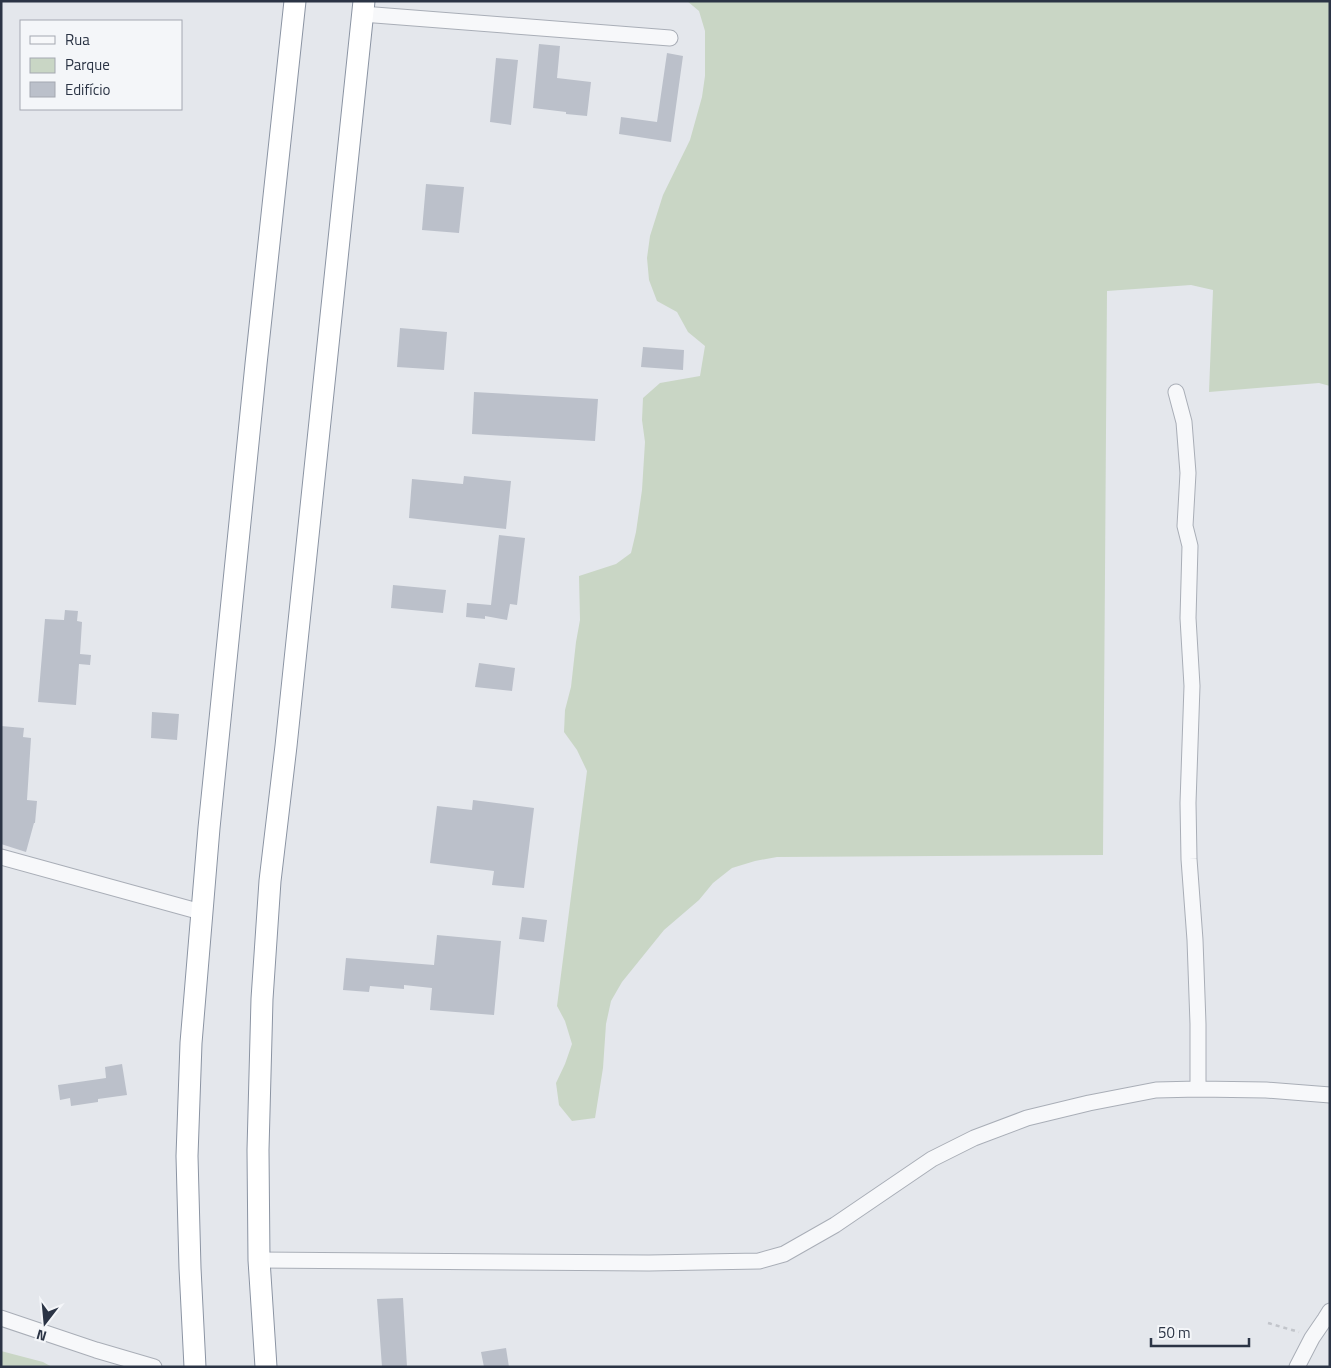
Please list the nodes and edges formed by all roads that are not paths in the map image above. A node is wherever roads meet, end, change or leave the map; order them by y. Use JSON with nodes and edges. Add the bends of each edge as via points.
{"nodes":[{"id":1,"x":295,"y":1,"type":"edge"},
{"id":2,"x":363,"y":8,"type":"edge"},
{"id":3,"x":670,"y":38,"type":"dead end"},
{"id":4,"x":1176,"y":392,"type":"dead end"},
{"id":5,"x":1,"y":857,"type":"edge"},
{"id":6,"x":201,"y":912,"type":"junction"},
{"id":7,"x":1198,"y":1089,"type":"junction"},
{"id":8,"x":1330,"y":1094,"type":"edge"},
{"id":9,"x":259,"y":1260,"type":"junction"},
{"id":10,"x":1330,"y":1311,"type":"edge"},
{"id":11,"x":1,"y":1318,"type":"edge"},
{"id":12,"x":154,"y":1367,"type":"edge"},
{"id":13,"x":195,"y":1367,"type":"edge"},
{"id":14,"x":266,"y":1367,"type":"edge"},
{"id":15,"x":1296,"y":1367,"type":"edge"}],
"edges":[{"from":1,"to":6,"type":"highway"},
{"from":2,"to":3,"type":"street"},
{"from":2,"to":9,"type":"highway","via":[[270,881],[262,1008]]},
{"from":4,"to":7,"type":"street","via":[[1184,422],[1188,473],[1185,526],[1190,546],[1188,618],[1192,686],[1188,813]]},
{"from":5,"to":6,"type":"street"},
{"from":6,"to":13,"type":"highway","via":[[187,1156]]},
{"from":7,"to":8,"type":"street"},
{"from":7,"to":9,"type":"street","via":[[1156,1090],[1088,1103],[1027,1118],[974,1138],[932,1158],[835,1225],[784,1254],[759,1261]]},
{"from":9,"to":14,"type":"highway"},
{"from":10,"to":15,"type":"street"},
{"from":11,"to":12,"type":"street"}]}
